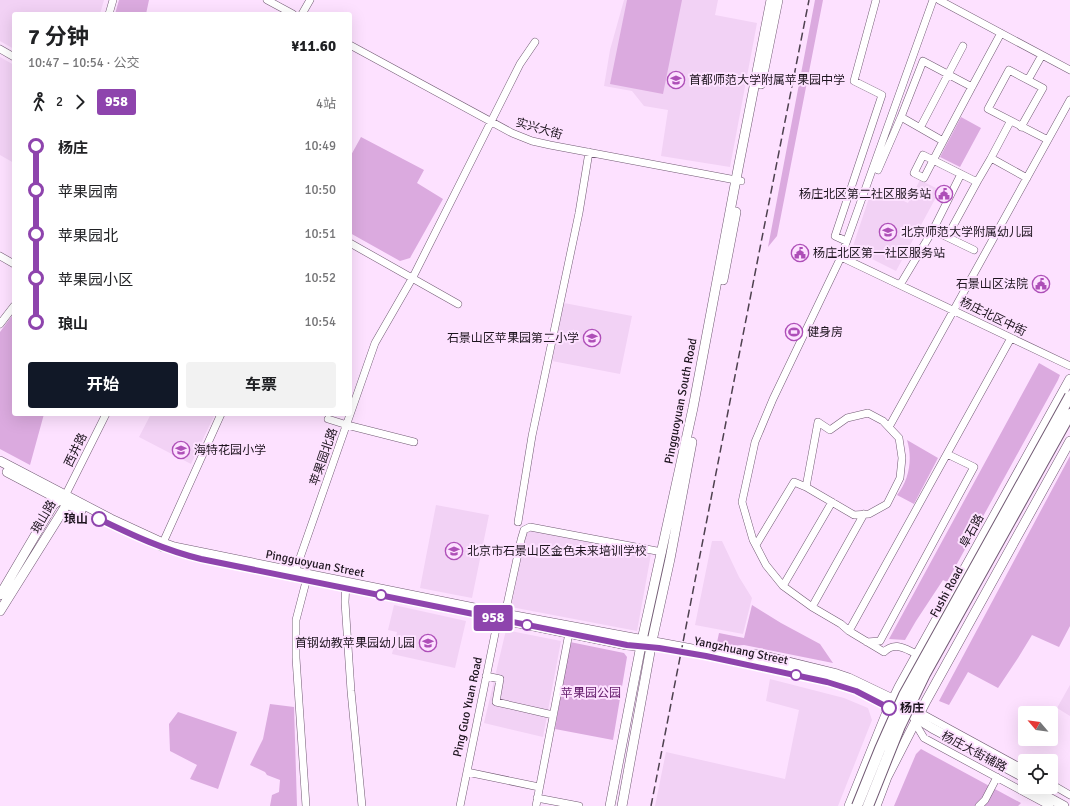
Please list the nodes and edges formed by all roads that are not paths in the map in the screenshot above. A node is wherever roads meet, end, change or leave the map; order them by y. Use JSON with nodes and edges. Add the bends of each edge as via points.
{"nodes":[{"id":1,"x":113,"y":0,"type":"edge"},
{"id":2,"x":267,"y":0,"type":"edge"},
{"id":3,"x":310,"y":0,"type":"edge"},
{"id":4,"x":771,"y":0,"type":"edge"},
{"id":5,"x":778,"y":0,"type":"edge"},
{"id":6,"x":876,"y":0,"type":"edge"},
{"id":7,"x":933,"y":0,"type":"edge"},
{"id":8,"x":939,"y":0,"type":"edge"},
{"id":9,"x":110,"y":12,"type":"edge"},
{"id":10,"x":289,"y":12,"type":"edge"},
{"id":11,"x":303,"y":12,"type":"edge"},
{"id":12,"x":1001,"y":33,"type":"junction"},
{"id":13,"x":535,"y":42,"type":"dead end"},
{"id":14,"x":352,"y":46,"type":"edge"},
{"id":15,"x":963,"y":46,"type":"dead end"},
{"id":16,"x":0,"y":49,"type":"edge"},
{"id":17,"x":1042,"y":55,"type":"junction"},
{"id":18,"x":12,"y":56,"type":"edge"},
{"id":19,"x":1070,"y":70,"type":"edge"},
{"id":20,"x":948,"y":74,"type":"junction"},
{"id":21,"x":1028,"y":80,"type":"junction"},
{"id":22,"x":972,"y":86,"type":"junction"},
{"id":23,"x":1070,"y":100,"type":"edge"},
{"id":24,"x":901,"y":117,"type":"junction"},
{"id":25,"x":491,"y":122,"type":"junction"},
{"id":26,"x":1009,"y":124,"type":"dead end"},
{"id":27,"x":1021,"y":127,"type":"junction"},
{"id":28,"x":920,"y":128,"type":"junction"},
{"id":29,"x":1048,"y":140,"type":"junction"},
{"id":30,"x":943,"y":141,"type":"junction"},
{"id":31,"x":589,"y":152,"type":"junction"},
{"id":32,"x":991,"y":158,"type":"junction"},
{"id":33,"x":878,"y":170,"type":"dead end"},
{"id":34,"x":961,"y":174,"type":"junction"},
{"id":35,"x":1027,"y":178,"type":"junction"},
{"id":36,"x":738,"y":181,"type":"junction"},
{"id":37,"x":977,"y":182,"type":"junction"},
{"id":38,"x":933,"y":230,"type":"junction"},
{"id":39,"x":947,"y":237,"type":"junction"},
{"id":40,"x":846,"y":242,"type":"junction"},
{"id":41,"x":352,"y":246,"type":"edge"},
{"id":42,"x":974,"y":250,"type":"dead end"},
{"id":43,"x":0,"y":256,"type":"edge"},
{"id":44,"x":841,"y":257,"type":"junction"},
{"id":45,"x":12,"y":263,"type":"edge"},
{"id":46,"x":413,"y":278,"type":"junction"},
{"id":47,"x":900,"y":285,"type":"junction"},
{"id":48,"x":458,"y":304,"type":"dead end"},
{"id":49,"x":12,"y":309,"type":"edge"},
{"id":50,"x":954,"y":310,"type":"junction"},
{"id":51,"x":0,"y":324,"type":"edge"},
{"id":52,"x":1011,"y":338,"type":"junction"},
{"id":53,"x":1070,"y":366,"type":"edge"},
{"id":54,"x":1070,"y":379,"type":"edge"},
{"id":55,"x":1070,"y":396,"type":"edge"},
{"id":56,"x":352,"y":410,"type":"edge"},
{"id":57,"x":1070,"y":414,"type":"edge"},
{"id":58,"x":105,"y":416,"type":"edge"},
{"id":59,"x":221,"y":416,"type":"edge"},
{"id":60,"x":350,"y":416,"type":"edge"},
{"id":61,"x":328,"y":419,"type":"dead end"},
{"id":62,"x":347,"y":425,"type":"junction"},
{"id":63,"x":889,"y":427,"type":"junction"},
{"id":64,"x":1070,"y":441,"type":"edge"},
{"id":65,"x":414,"y":442,"type":"dead end"},
{"id":66,"x":947,"y":454,"type":"junction"},
{"id":67,"x":0,"y":461,"type":"edge"},
{"id":68,"x":0,"y":468,"type":"edge"},
{"id":69,"x":806,"y":487,"type":"junction"},
{"id":70,"x":64,"y":500,"type":"junction"},
{"id":71,"x":832,"y":502,"type":"junction"},
{"id":72,"x":864,"y":514,"type":"junction"},
{"id":73,"x":518,"y":522,"type":"dead end"},
{"id":74,"x":162,"y":545,"type":"junction"},
{"id":75,"x":756,"y":545,"type":"junction"},
{"id":76,"x":662,"y":552,"type":"junction"},
{"id":77,"x":295,"y":572,"type":"junction"},
{"id":78,"x":307,"y":577,"type":"junction"},
{"id":79,"x":346,"y":585,"type":"junction"},
{"id":80,"x":783,"y":586,"type":"junction"},
{"id":81,"x":0,"y":595,"type":"edge"},
{"id":82,"x":812,"y":607,"type":"junction"},
{"id":83,"x":0,"y":611,"type":"edge"},
{"id":84,"x":501,"y":615,"type":"junction"},
{"id":85,"x":849,"y":631,"type":"junction"},
{"id":86,"x":569,"y":633,"type":"junction"},
{"id":87,"x":867,"y":642,"type":"junction"},
{"id":88,"x":647,"y":644,"type":"junction"},
{"id":89,"x":917,"y":654,"type":"junction"},
{"id":90,"x":912,"y":663,"type":"junction"},
{"id":91,"x":486,"y":676,"type":"junction"},
{"id":92,"x":939,"y":677,"type":"junction"},
{"id":93,"x":892,"y":703,"type":"junction"},
{"id":94,"x":553,"y":715,"type":"junction"},
{"id":95,"x":917,"y":718,"type":"junction"},
{"id":96,"x":1018,"y":767,"type":"edge"},
{"id":97,"x":467,"y":772,"type":"junction"},
{"id":98,"x":1018,"y":774,"type":"edge"},
{"id":99,"x":997,"y":776,"type":"junction"},
{"id":100,"x":1018,"y":781,"type":"edge"},
{"id":101,"x":539,"y":787,"type":"junction"},
{"id":102,"x":1058,"y":791,"type":"edge"},
{"id":103,"x":1048,"y":794,"type":"edge"},
{"id":104,"x":1054,"y":794,"type":"edge"},
{"id":105,"x":537,"y":798,"type":"junction"},
{"id":106,"x":1067,"y":801,"type":"edge"},
{"id":107,"x":306,"y":806,"type":"edge"},
{"id":108,"x":362,"y":806,"type":"edge"},
{"id":109,"x":460,"y":806,"type":"edge"},
{"id":110,"x":536,"y":806,"type":"edge"},
{"id":111,"x":579,"y":806,"type":"edge"},
{"id":112,"x":610,"y":806,"type":"edge"},
{"id":113,"x":622,"y":806,"type":"edge"},
{"id":114,"x":849,"y":806,"type":"edge"},
{"id":115,"x":857,"y":806,"type":"edge"},
{"id":116,"x":868,"y":806,"type":"edge"},
{"id":117,"x":876,"y":806,"type":"edge"},
{"id":118,"x":979,"y":806,"type":"edge"},
{"id":119,"x":1050,"y":806,"type":"edge"}],
"edges":[{"from":1,"to":9,"type":"street"},
{"from":2,"to":10,"type":"street"},
{"from":3,"to":11,"type":"street"},
{"from":4,"to":36,"type":"main road","name":"Pingguoyuan South Road"},
{"from":5,"to":36,"type":"main road","name":"Pingguoyuan South Road"},
{"from":6,"to":40,"type":"street","via":[[854,81],[882,95],[835,236]]},
{"from":7,"to":40,"type":"street"},
{"from":8,"to":12,"type":"street"},
{"from":12,"to":17,"type":"street"},
{"from":12,"to":22,"type":"street"},
{"from":13,"to":25,"type":"street","name":"苹果园北路","via":[[520,64]]},
{"from":14,"to":25,"type":"street","name":"实兴大街"},
{"from":15,"to":20,"type":"street"},
{"from":16,"to":18,"type":"street"},
{"from":17,"to":19,"type":"street"},
{"from":17,"to":21,"type":"street"},
{"from":20,"to":22,"type":"street"},
{"from":20,"to":24,"type":"street","via":[[923,61]]},
{"from":20,"to":28,"type":"street"},
{"from":21,"to":27,"type":"street","via":[[1043,88]]},
{"from":21,"to":27,"type":"street","via":[[1010,70],[988,109]]},
{"from":22,"to":30,"type":"street"},
{"from":23,"to":29,"type":"street"},
{"from":24,"to":28,"type":"street"},
{"from":24,"to":33,"type":"street"},
{"from":25,"to":31,"type":"street","name":"实兴大街","via":[[532,141]]},
{"from":25,"to":46,"type":"street","name":"苹果园北路"},
{"from":26,"to":32,"type":"street"},
{"from":27,"to":29,"type":"street"},
{"from":28,"to":30,"type":"street"},
{"from":29,"to":35,"type":"street"},
{"from":30,"to":34,"type":"street","via":[[933,160]]},
{"from":31,"to":36,"type":"street","name":"实兴大街"},
{"from":31,"to":73,"type":"street","via":[[579,213],[532,436]]},
{"from":32,"to":35,"type":"street"},
{"from":32,"to":37,"type":"street"},
{"from":34,"to":37,"type":"street"},
{"from":34,"to":38,"type":"street"},
{"from":35,"to":50,"type":"street"},
{"from":36,"to":76,"type":"main road","name":"Pingguoyuan South Road"},
{"from":36,"to":88,"type":"main road","name":"Pingguoyuan South Road","via":[[670,559]]},
{"from":37,"to":39,"type":"street"},
{"from":38,"to":39,"type":"street"},
{"from":38,"to":47,"type":"street"},
{"from":39,"to":42,"type":"street"},
{"from":40,"to":44,"type":"street"},
{"from":41,"to":46,"type":"street"},
{"from":43,"to":45,"type":"street"},
{"from":44,"to":47,"type":"street","name":"杨庄北区中街"},
{"from":44,"to":75,"type":"street","via":[[755,442],[742,502]]},
{"from":46,"to":48,"type":"street"},
{"from":46,"to":56,"type":"street","name":"苹果园北路","via":[[372,350]]},
{"from":47,"to":50,"type":"street","name":"杨庄北区中街"},
{"from":49,"to":51,"type":"street"},
{"from":50,"to":52,"type":"street","name":"杨庄北区中街"},
{"from":50,"to":63,"type":"street"},
{"from":52,"to":53,"type":"street","name":"杨庄北区中街"},
{"from":52,"to":66,"type":"street"},
{"from":54,"to":89,"type":"main road","name":"阜石路"},
{"from":55,"to":115,"type":"highway","name":"Fushi Road","bridge":true,"via":[[904,695]]},
{"from":57,"to":116,"type":"highway","name":"Fushi Road","bridge":true,"via":[[925,674],[900,726]]},
{"from":58,"to":70,"type":"street","name":"西井路"},
{"from":59,"to":74,"type":"street"},
{"from":60,"to":62,"type":"street","name":"苹果园北路"},
{"from":61,"to":62,"type":"street"},
{"from":62,"to":65,"type":"street"},
{"from":62,"to":77,"type":"street","name":"苹果园北路"},
{"from":63,"to":69,"type":"street","via":[[868,413],[847,418],[830,430],[818,422]]},
{"from":63,"to":72,"type":"street","via":[[899,438],[902,458],[900,478],[887,504]]},
{"from":64,"to":92,"type":"main road"},
{"from":66,"to":85,"type":"street"},
{"from":66,"to":87,"type":"street","via":[[974,467],[880,641]]},
{"from":67,"to":70,"type":"main road","name":"Pingguoyuan Street"},
{"from":68,"to":70,"type":"main road","name":"Pingguoyuan Street"},
{"from":69,"to":71,"type":"street"},
{"from":69,"to":75,"type":"street","via":[[794,482]]},
{"from":70,"to":74,"type":"main road","name":"Pingguoyuan Street"},
{"from":70,"to":81,"type":"main road","name":"琅山路","via":[[54,505]]},
{"from":70,"to":83,"type":"main road","name":"琅山路"},
{"from":71,"to":72,"type":"street","via":[[854,515]]},
{"from":71,"to":80,"type":"street"},
{"from":72,"to":82,"type":"street"},
{"from":74,"to":77,"type":"main road","name":"Pingguoyuan Street"},
{"from":74,"to":78,"type":"main road","name":"Pingguoyuan Street","via":[[201,559]]},
{"from":75,"to":80,"type":"street","via":[[766,565]]},
{"from":76,"to":84,"type":"street","name":"Ping Guo Yuan Road","via":[[530,527],[524,530]]},
{"from":76,"to":88,"type":"main road","name":"Pingguoyuan South Road"},
{"from":77,"to":78,"type":"main road","name":"Pingguoyuan Street"},
{"from":78,"to":79,"type":"main road","name":"Pingguoyuan Street"},
{"from":78,"to":107,"type":"street","via":[[296,620],[296,658]]},
{"from":79,"to":84,"type":"main road","name":"Pingguoyuan Street"},
{"from":79,"to":108,"type":"street","via":[[351,691]]},
{"from":80,"to":82,"type":"street"},
{"from":82,"to":85,"type":"street"},
{"from":84,"to":86,"type":"main road","name":"Pingguoyuan Street"},
{"from":84,"to":88,"type":"main road","name":"Pingguoyuan Street"},
{"from":84,"to":91,"type":"street","name":"Ping Guo Yuan Road"},
{"from":85,"to":87,"type":"street"},
{"from":86,"to":88,"type":"main road","name":"Pingguoyuan Street","via":[[627,645]]},
{"from":86,"to":94,"type":"street"},
{"from":87,"to":89,"type":"street","via":[[884,652],[896,646]]},
{"from":88,"to":93,"type":"main road","name":"Yangzhuang Street","via":[[832,683]]},
{"from":88,"to":93,"type":"main road","name":"Yangzhuang Street","via":[[784,666],[847,682]]},
{"from":88,"to":112,"type":"main road","name":"Pingguoyuan South Road"},
{"from":88,"to":113,"type":"main road","name":"Pingguoyuan South Road"},
{"from":89,"to":90,"type":"main road","name":"阜石路"},
{"from":90,"to":92,"type":"street"},
{"from":90,"to":93,"type":"main road","name":"阜石路"},
{"from":91,"to":94,"type":"street","via":[[500,679],[496,702]]},
{"from":91,"to":97,"type":"street","name":"Ping Guo Yuan Road"},
{"from":92,"to":95,"type":"main road"},
{"from":93,"to":95,"type":"main road","name":"Yangzhuang Street"},
{"from":93,"to":114,"type":"main road","name":"阜石路"},
{"from":94,"to":101,"type":"street"},
{"from":95,"to":96,"type":"street","name":"Yangzhuang Street"},
{"from":95,"to":98,"type":"main road"},
{"from":95,"to":99,"type":"street","name":"杨庄大街辅路","via":[[924,738]]},
{"from":95,"to":100,"type":"main road","name":"Yangzhuang Street"},
{"from":95,"to":117,"type":"main road","via":[[887,777]]},
{"from":97,"to":101,"type":"street"},
{"from":97,"to":109,"type":"street","name":"Ping Guo Yuan Road"},
{"from":99,"to":118,"type":"street","via":[[985,800]]},
{"from":99,"to":119,"type":"street","name":"杨庄大街辅路"},
{"from":101,"to":105,"type":"street"},
{"from":102,"to":106,"type":"street"},
{"from":103,"to":106,"type":"main road"},
{"from":104,"to":106,"type":"main road"},
{"from":105,"to":110,"type":"street"},
{"from":105,"to":111,"type":"street"}]}
